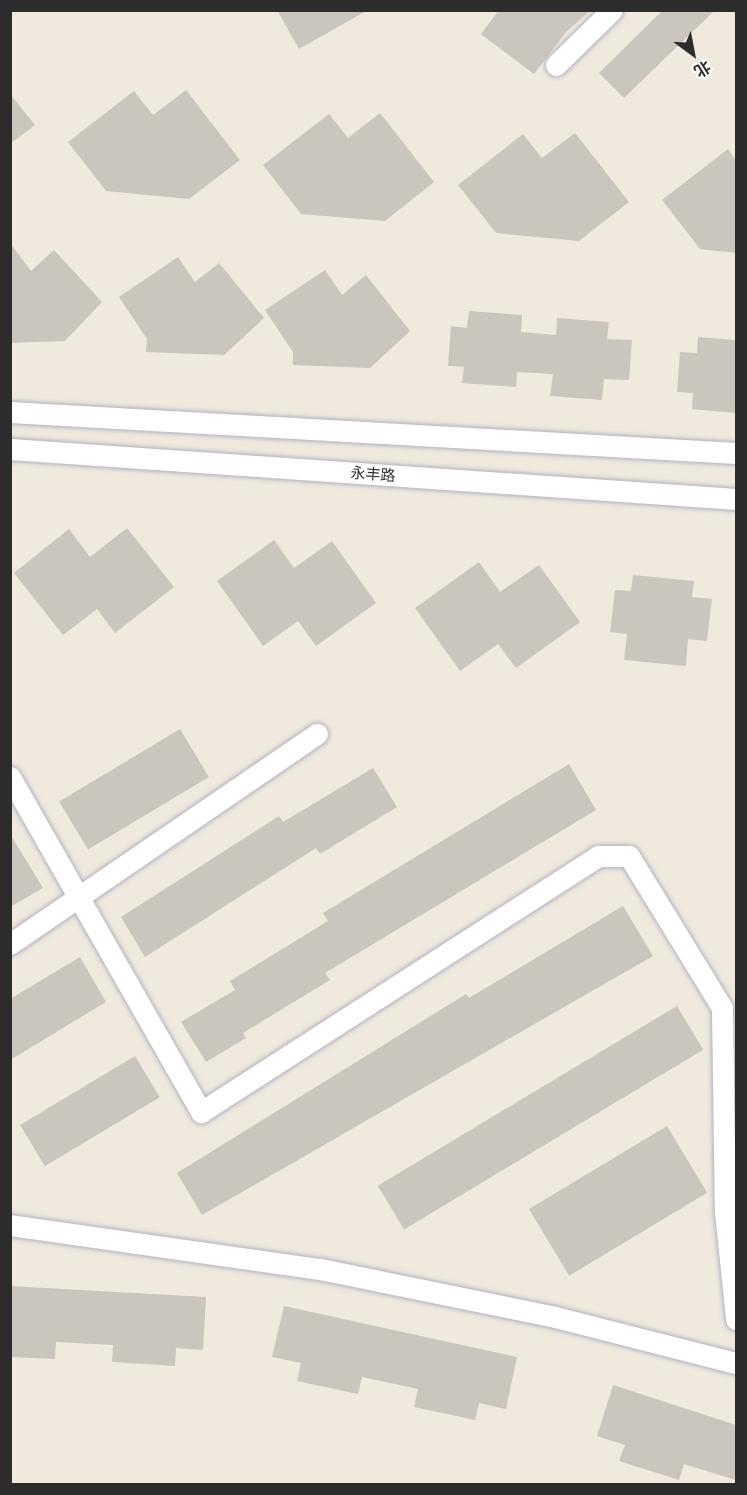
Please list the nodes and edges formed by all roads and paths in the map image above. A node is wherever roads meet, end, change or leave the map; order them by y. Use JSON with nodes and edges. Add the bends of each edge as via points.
{"nodes":[{"id":1,"x":612,"y":10,"type":"edge"},
{"id":2,"x":556,"y":65,"type":"dead end"},
{"id":3,"x":10,"y":412,"type":"edge"},
{"id":4,"x":10,"y":449,"type":"edge"},
{"id":5,"x":736,"y":453,"type":"edge"},
{"id":6,"x":736,"y":499,"type":"edge"},
{"id":7,"x":317,"y":734,"type":"dead end"},
{"id":8,"x":10,"y":777,"type":"edge"},
{"id":9,"x":81,"y":900,"type":"junction"},
{"id":10,"x":10,"y":944,"type":"edge"},
{"id":11,"x":10,"y":1225,"type":"edge"},
{"id":12,"x":736,"y":1319,"type":"edge"},
{"id":13,"x":736,"y":1363,"type":"edge"}],
"edges":[{"from":1,"to":2,"type":"street"},
{"from":3,"to":5,"type":"street"},
{"from":4,"to":6,"type":"street","name":"永丰路"},
{"from":7,"to":9,"type":"street"},
{"from":8,"to":9,"type":"street"},
{"from":9,"to":10,"type":"street"},
{"from":9,"to":12,"type":"street","via":[[201,1112],[598,856],[629,856],[722,1008],[725,1212]]},
{"from":11,"to":13,"type":"street","via":[[320,1269],[555,1317]]}]}
